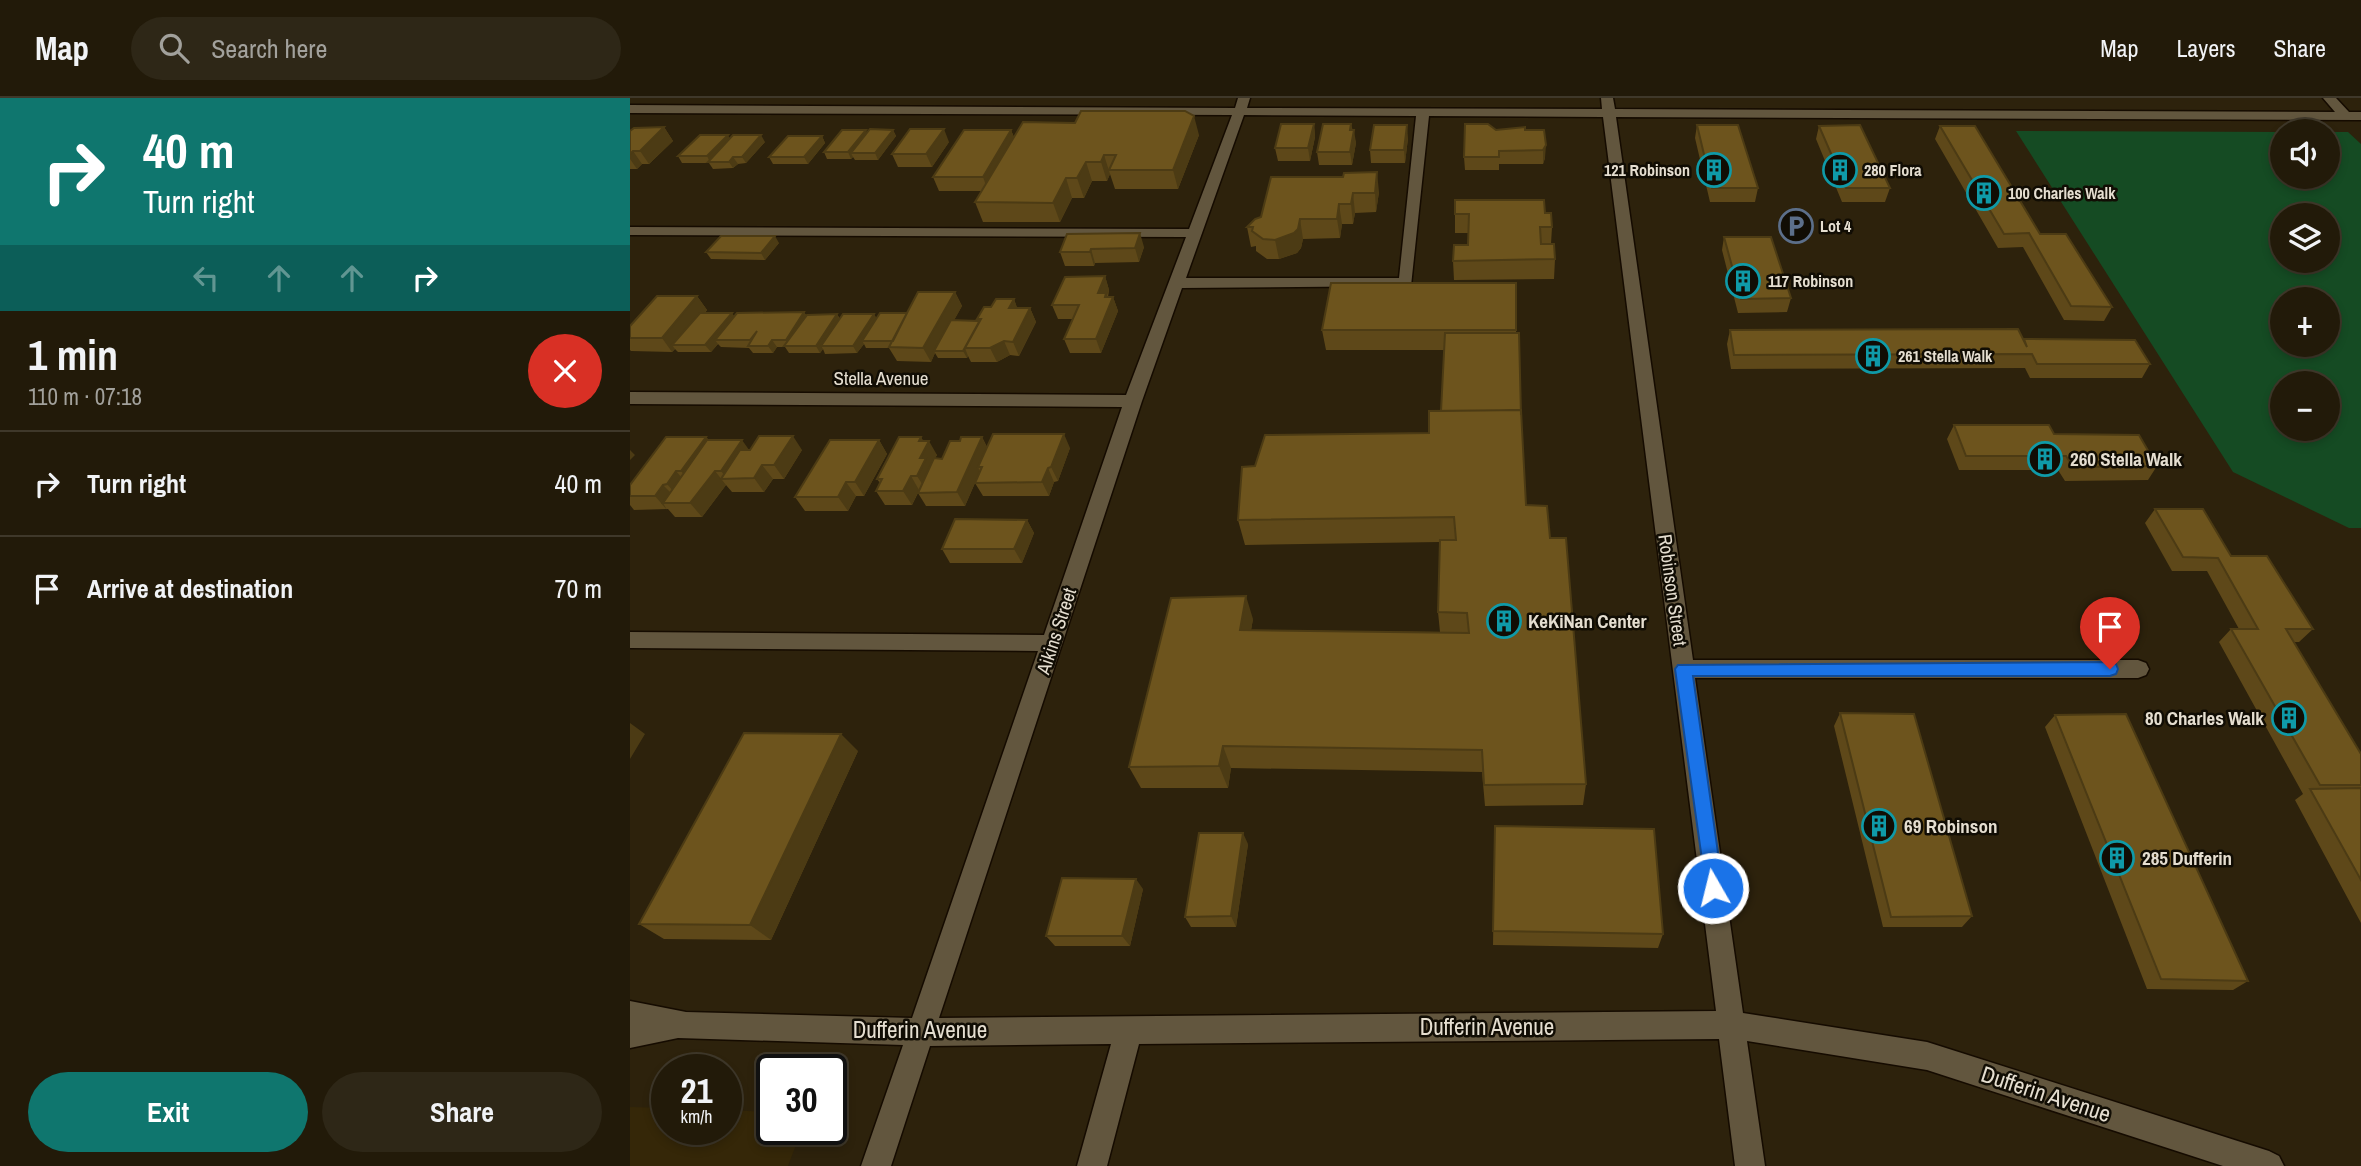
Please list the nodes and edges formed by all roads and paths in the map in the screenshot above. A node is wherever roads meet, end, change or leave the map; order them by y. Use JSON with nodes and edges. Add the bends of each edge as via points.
{"nodes":[{"id":1,"x":2329,"y":98,"type":"edge"},
{"id":2,"x":1982,"y":99,"type":"edge"},
{"id":3,"x":1242,"y":105,"type":"edge"},
{"id":4,"x":1607,"y":105,"type":"edge"},
{"id":5,"x":630,"y":109,"type":"edge"},
{"id":6,"x":1423,"y":113,"type":"junction"},
{"id":7,"x":1994,"y":113,"type":"junction"},
{"id":8,"x":2346,"y":116,"type":"junction"},
{"id":9,"x":2361,"y":116,"type":"edge"},
{"id":10,"x":630,"y":231,"type":"edge"},
{"id":11,"x":1195,"y":233,"type":"junction"},
{"id":12,"x":1176,"y":283,"type":"junction"},
{"id":13,"x":630,"y":398,"type":"edge"},
{"id":14,"x":1133,"y":401,"type":"junction"},
{"id":15,"x":630,"y":640,"type":"edge"},
{"id":16,"x":1052,"y":643,"type":"junction"},
{"id":17,"x":1684,"y":669,"type":"junction"},
{"id":18,"x":2138,"y":669,"type":"dead end"},
{"id":19,"x":630,"y":1015,"type":"edge"},
{"id":20,"x":1732,"y":1025,"type":"junction"},
{"id":21,"x":686,"y":1026,"type":"junction"},
{"id":22,"x":1129,"y":1030,"type":"junction"},
{"id":23,"x":922,"y":1032,"type":"junction"},
{"id":24,"x":630,"y":1034,"type":"edge"},
{"id":25,"x":876,"y":1166,"type":"edge"},
{"id":26,"x":1092,"y":1166,"type":"edge"},
{"id":27,"x":1750,"y":1166,"type":"edge"},
{"id":28,"x":2269,"y":1166,"type":"edge"}],
"edges":[{"from":1,"to":8,"type":"street"},
{"from":2,"to":7,"type":"street"},
{"from":3,"to":5,"type":"street"},
{"from":3,"to":6,"type":"street"},
{"from":3,"to":11,"type":"street","name":"Aikins Street"},
{"from":4,"to":6,"type":"street"},
{"from":4,"to":7,"type":"street"},
{"from":4,"to":17,"type":"street","name":"Robinson Street"},
{"from":6,"to":12,"type":"street","via":[[1406,283]]},
{"from":7,"to":8,"type":"street"},
{"from":8,"to":9,"type":"street"},
{"from":10,"to":11,"type":"street"},
{"from":11,"to":12,"type":"street","name":"Aikins Street"},
{"from":12,"to":14,"type":"street","name":"Aikins Street"},
{"from":13,"to":14,"type":"street","name":"Stella Avenue"},
{"from":14,"to":16,"type":"street","name":"Aikins Street"},
{"from":15,"to":16,"type":"street"},
{"from":16,"to":23,"type":"street","name":"Aikins Street"},
{"from":17,"to":18,"type":"street"},
{"from":17,"to":20,"type":"street","name":"Robinson Street"},
{"from":19,"to":21,"type":"street","name":"Dufferin Avenue"},
{"from":20,"to":22,"type":"street","name":"Dufferin Avenue"},
{"from":20,"to":27,"type":"street","name":"Robinson Street"},
{"from":20,"to":28,"type":"street","name":"Dufferin Avenue","via":[[1927,1056]]},
{"from":21,"to":23,"type":"street","name":"Dufferin Avenue"},
{"from":21,"to":24,"type":"street","name":"Dufferin Avenue"},
{"from":22,"to":23,"type":"street","name":"Dufferin Avenue"},
{"from":22,"to":26,"type":"street"},
{"from":23,"to":25,"type":"street","name":"Aikins Street"}]}
